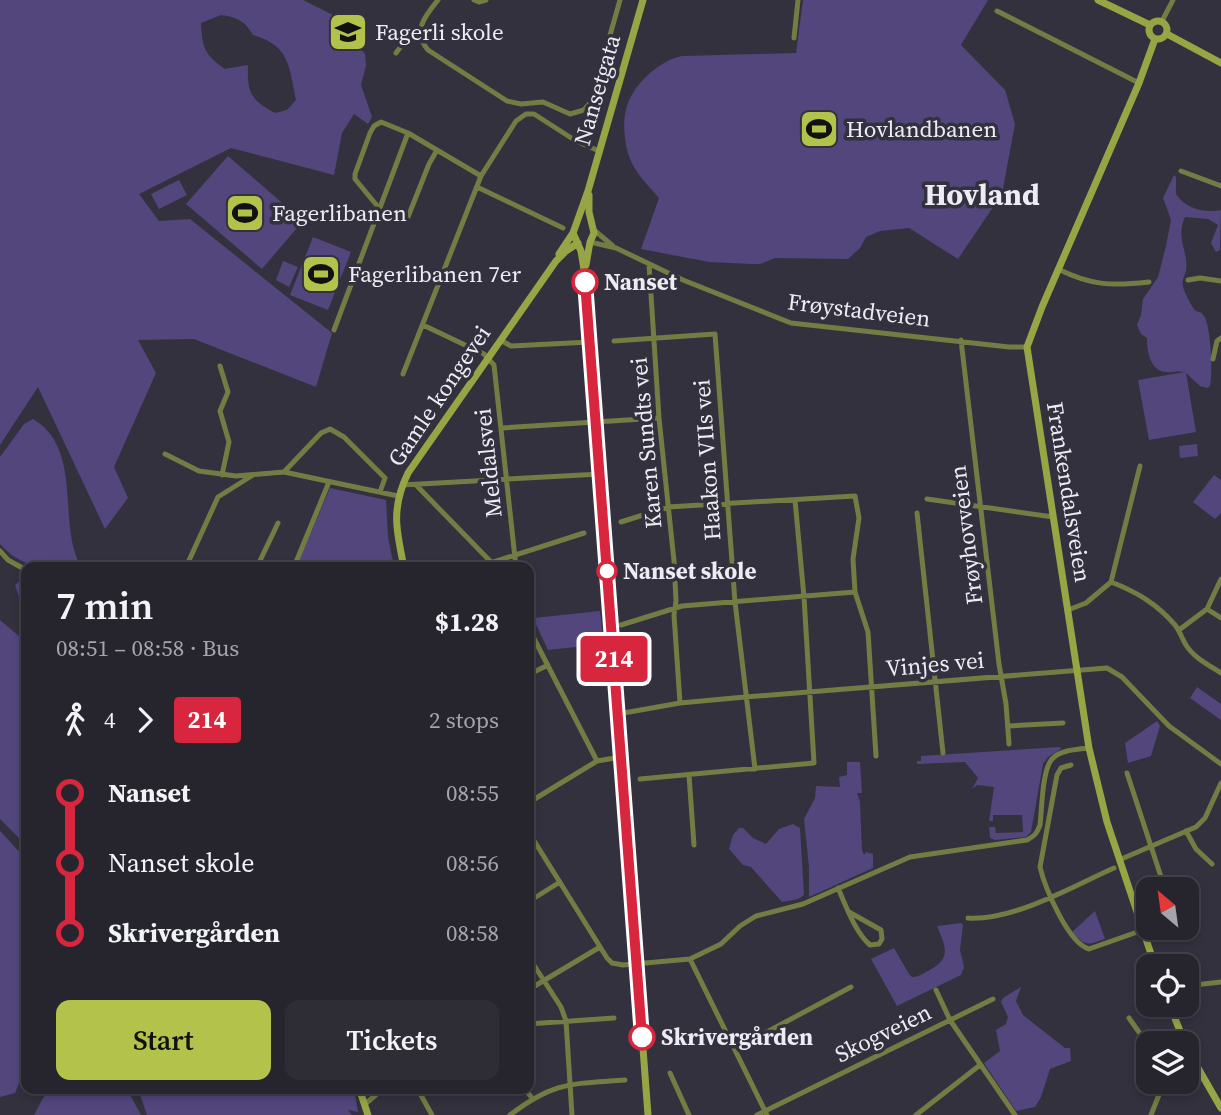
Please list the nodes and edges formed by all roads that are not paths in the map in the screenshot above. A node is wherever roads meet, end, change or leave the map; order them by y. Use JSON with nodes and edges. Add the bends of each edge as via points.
{"nodes":[{"id":1,"x":438,"y":0,"type":"edge"},
{"id":2,"x":474,"y":0,"type":"edge"},
{"id":3,"x":485,"y":0,"type":"edge"},
{"id":4,"x":620,"y":0,"type":"edge"},
{"id":5,"x":643,"y":0,"type":"edge"},
{"id":6,"x":798,"y":0,"type":"edge"},
{"id":7,"x":1098,"y":0,"type":"edge"},
{"id":8,"x":1173,"y":0,"type":"edge"},
{"id":9,"x":997,"y":11,"type":"dead end"},
{"id":10,"x":1162,"y":21,"type":"junction"},
{"id":11,"x":1150,"y":25,"type":"junction"},
{"id":12,"x":420,"y":34,"type":"junction"},
{"id":13,"x":1167,"y":34,"type":"junction"},
{"id":14,"x":794,"y":38,"type":"dead end"},
{"id":15,"x":1155,"y":39,"type":"junction"},
{"id":16,"x":396,"y":53,"type":"dead end"},
{"id":17,"x":1221,"y":63,"type":"edge"},
{"id":18,"x":1139,"y":83,"type":"junction"},
{"id":19,"x":408,"y":133,"type":"junction"},
{"id":20,"x":437,"y":150,"type":"junction"},
{"id":21,"x":599,"y":151,"type":"junction"},
{"id":22,"x":1181,"y":172,"type":"dead end"},
{"id":23,"x":481,"y":176,"type":"junction"},
{"id":24,"x":1221,"y":186,"type":"edge"},
{"id":25,"x":477,"y":187,"type":"junction"},
{"id":26,"x":588,"y":191,"type":"junction"},
{"id":27,"x":379,"y":208,"type":"junction"},
{"id":28,"x":408,"y":217,"type":"dead end"},
{"id":29,"x":563,"y":228,"type":"dead end"},
{"id":30,"x":593,"y":228,"type":"junction"},
{"id":31,"x":575,"y":229,"type":"junction"},
{"id":32,"x":590,"y":242,"type":"junction"},
{"id":33,"x":579,"y":243,"type":"junction"},
{"id":34,"x":615,"y":248,"type":"junction"},
{"id":35,"x":556,"y":261,"type":"junction"},
{"id":36,"x":649,"y":264,"type":"junction"},
{"id":37,"x":1058,"y":269,"type":"junction"},
{"id":38,"x":585,"y":276,"type":"junction"},
{"id":39,"x":1188,"y":279,"type":"dead end"},
{"id":40,"x":1221,"y":281,"type":"edge"},
{"id":41,"x":1149,"y":282,"type":"dead end"},
{"id":42,"x":423,"y":325,"type":"junction"},
{"id":43,"x":334,"y":330,"type":"dead end"},
{"id":44,"x":654,"y":338,"type":"junction"},
{"id":45,"x":1221,"y":338,"type":"edge"},
{"id":46,"x":500,"y":340,"type":"junction"},
{"id":47,"x":961,"y":340,"type":"junction"},
{"id":48,"x":614,"y":341,"type":"dead end"},
{"id":49,"x":590,"y":342,"type":"junction"},
{"id":50,"x":1027,"y":347,"type":"junction"},
{"id":51,"x":488,"y":357,"type":"junction"},
{"id":52,"x":1213,"y":359,"type":"dead end"},
{"id":53,"x":220,"y":366,"type":"dead end"},
{"id":54,"x":403,"y":374,"type":"dead end"},
{"id":55,"x":659,"y":418,"type":"junction"},
{"id":56,"x":596,"y":423,"type":"junction"},
{"id":57,"x":502,"y":428,"type":"junction"},
{"id":58,"x":165,"y":454,"type":"dead end"},
{"id":59,"x":1140,"y":466,"type":"dead end"},
{"id":60,"x":284,"y":472,"type":"junction"},
{"id":61,"x":256,"y":473,"type":"junction"},
{"id":62,"x":600,"y":474,"type":"junction"},
{"id":63,"x":222,"y":475,"type":"junction"},
{"id":64,"x":507,"y":480,"type":"junction"},
{"id":65,"x":329,"y":482,"type":"junction"},
{"id":66,"x":402,"y":485,"type":"junction"},
{"id":67,"x":417,"y":486,"type":"junction"},
{"id":68,"x":380,"y":492,"type":"junction"},
{"id":69,"x":398,"y":496,"type":"junction"},
{"id":70,"x":927,"y":499,"type":"dead end"},
{"id":71,"x":795,"y":500,"type":"junction"},
{"id":72,"x":729,"y":504,"type":"junction"},
{"id":73,"x":980,"y":506,"type":"junction"},
{"id":74,"x":667,"y":507,"type":"junction"},
{"id":75,"x":917,"y":513,"type":"dead end"},
{"id":76,"x":1053,"y":517,"type":"junction"},
{"id":77,"x":621,"y":522,"type":"dead end"},
{"id":78,"x":278,"y":523,"type":"dead end"},
{"id":79,"x":584,"y":533,"type":"dead end"},
{"id":80,"x":0,"y":551,"type":"edge"},
{"id":81,"x":515,"y":555,"type":"junction"},
{"id":82,"x":188,"y":562,"type":"edge"},
{"id":83,"x":259,"y":562,"type":"edge"},
{"id":84,"x":295,"y":562,"type":"edge"},
{"id":85,"x":403,"y":562,"type":"edge"},
{"id":86,"x":491,"y":562,"type":"edge"},
{"id":87,"x":495,"y":562,"type":"edge"},
{"id":88,"x":516,"y":562,"type":"edge"},
{"id":89,"x":21,"y":568,"type":"edge"},
{"id":90,"x":1221,"y":579,"type":"edge"},
{"id":91,"x":1111,"y":582,"type":"junction"},
{"id":92,"x":855,"y":592,"type":"junction"},
{"id":93,"x":804,"y":597,"type":"junction"},
{"id":94,"x":735,"y":602,"type":"junction"},
{"id":95,"x":675,"y":608,"type":"junction"},
{"id":96,"x":1207,"y":609,"type":"junction"},
{"id":97,"x":1068,"y":610,"type":"junction"},
{"id":98,"x":1221,"y":618,"type":"edge"},
{"id":99,"x":621,"y":625,"type":"dead end"},
{"id":100,"x":1179,"y":630,"type":"junction"},
{"id":101,"x":534,"y":638,"type":"edge"},
{"id":102,"x":548,"y":665,"type":"junction"},
{"id":103,"x":1076,"y":669,"type":"junction"},
{"id":104,"x":534,"y":673,"type":"edge"},
{"id":105,"x":1221,"y":673,"type":"edge"},
{"id":106,"x":1001,"y":676,"type":"junction"},
{"id":107,"x":937,"y":681,"type":"junction"},
{"id":108,"x":872,"y":687,"type":"junction"},
{"id":109,"x":811,"y":692,"type":"junction"},
{"id":110,"x":745,"y":696,"type":"junction"},
{"id":111,"x":680,"y":703,"type":"junction"},
{"id":112,"x":618,"y":714,"type":"junction"},
{"id":113,"x":1063,"y":723,"type":"dead end"},
{"id":114,"x":1008,"y":726,"type":"junction"},
{"id":115,"x":1009,"y":744,"type":"dead end"},
{"id":116,"x":1089,"y":748,"type":"junction"},
{"id":117,"x":943,"y":753,"type":"dead end"},
{"id":118,"x":621,"y":757,"type":"junction"},
{"id":119,"x":876,"y":757,"type":"dead end"},
{"id":120,"x":597,"y":761,"type":"junction"},
{"id":121,"x":1221,"y":764,"type":"edge"},
{"id":122,"x":1071,"y":765,"type":"dead end"},
{"id":123,"x":755,"y":769,"type":"junction"},
{"id":124,"x":1127,"y":773,"type":"dead end"},
{"id":125,"x":690,"y":775,"type":"junction"},
{"id":126,"x":640,"y":779,"type":"dead end"},
{"id":127,"x":1221,"y":783,"type":"edge"},
{"id":128,"x":534,"y":799,"type":"edge"},
{"id":129,"x":1186,"y":831,"type":"junction"},
{"id":130,"x":534,"y":841,"type":"edge"},
{"id":131,"x":694,"y":845,"type":"dead end"},
{"id":132,"x":1150,"y":846,"type":"junction"},
{"id":133,"x":1119,"y":860,"type":"junction"},
{"id":134,"x":1212,"y":864,"type":"dead end"},
{"id":135,"x":1114,"y":868,"type":"dead end"},
{"id":136,"x":1161,"y":877,"type":"edge"},
{"id":137,"x":560,"y":882,"type":"junction"},
{"id":138,"x":838,"y":888,"type":"junction"},
{"id":139,"x":1051,"y":896,"type":"junction"},
{"id":140,"x":534,"y":898,"type":"edge"},
{"id":141,"x":1136,"y":910,"type":"edge"},
{"id":142,"x":849,"y":912,"type":"junction"},
{"id":143,"x":968,"y":918,"type":"dead end"},
{"id":144,"x":1136,"y":932,"type":"edge"},
{"id":145,"x":600,"y":947,"type":"junction"},
{"id":146,"x":690,"y":959,"type":"junction"},
{"id":147,"x":636,"y":964,"type":"junction"},
{"id":148,"x":534,"y":965,"type":"edge"},
{"id":149,"x":544,"y":981,"type":"junction"},
{"id":150,"x":1221,"y":982,"type":"edge"},
{"id":151,"x":1199,"y":985,"type":"edge"},
{"id":152,"x":534,"y":987,"type":"edge"},
{"id":153,"x":851,"y":987,"type":"dead end"},
{"id":154,"x":936,"y":990,"type":"dead end"},
{"id":155,"x":993,"y":999,"type":"dead end"},
{"id":156,"x":614,"y":1018,"type":"dead end"},
{"id":157,"x":1129,"y":1018,"type":"dead end"},
{"id":158,"x":950,"y":1020,"type":"junction"},
{"id":159,"x":566,"y":1021,"type":"junction"},
{"id":160,"x":534,"y":1024,"type":"edge"},
{"id":161,"x":1138,"y":1031,"type":"edge"},
{"id":162,"x":735,"y":1049,"type":"junction"},
{"id":163,"x":980,"y":1065,"type":"junction"},
{"id":164,"x":1199,"y":1070,"type":"edge"},
{"id":165,"x":670,"y":1073,"type":"dead end"},
{"id":166,"x":625,"y":1080,"type":"dead end"},
{"id":167,"x":570,"y":1084,"type":"junction"},
{"id":168,"x":361,"y":1094,"type":"edge"},
{"id":169,"x":377,"y":1094,"type":"edge"},
{"id":170,"x":420,"y":1094,"type":"edge"},
{"id":171,"x":529,"y":1094,"type":"edge"},
{"id":172,"x":1159,"y":1094,"type":"edge"},
{"id":173,"x":532,"y":1098,"type":"junction"},
{"id":174,"x":364,"y":1105,"type":"junction"},
{"id":175,"x":1221,"y":1108,"type":"edge"},
{"id":176,"x":517,"y":1113,"type":"edge"},
{"id":177,"x":766,"y":1113,"type":"edge"},
{"id":178,"x":368,"y":1115,"type":"edge"},
{"id":179,"x":432,"y":1115,"type":"edge"},
{"id":180,"x":510,"y":1115,"type":"edge"},
{"id":181,"x":572,"y":1115,"type":"edge"},
{"id":182,"x":648,"y":1115,"type":"edge"},
{"id":183,"x":689,"y":1115,"type":"edge"},
{"id":184,"x":757,"y":1115,"type":"edge"},
{"id":185,"x":916,"y":1115,"type":"edge"},
{"id":186,"x":1015,"y":1115,"type":"edge"},
{"id":187,"x":1151,"y":1115,"type":"edge"}],
"edges":[{"from":1,"to":12,"type":"street","via":[[425,16]]},
{"from":2,"to":3,"type":"street"},
{"from":4,"to":12,"type":"street","via":[[591,102],[574,114],[543,102],[507,100],[428,50]]},
{"from":5,"to":21,"type":"main road","name":"Nansetgata"},
{"from":6,"to":14,"type":"street"},
{"from":7,"to":11,"type":"main road"},
{"from":8,"to":10,"type":"street"},
{"from":9,"to":18,"type":"street"},
{"from":10,"to":11,"type":"main road"},
{"from":10,"to":13,"type":"main road"},
{"from":11,"to":15,"type":"main road","via":[[1149,33]]},
{"from":12,"to":16,"type":"street","via":[[407,38]]},
{"from":13,"to":15,"type":"main road"},
{"from":13,"to":17,"type":"main road"},
{"from":15,"to":18,"type":"main road"},
{"from":18,"to":37,"type":"main road"},
{"from":19,"to":20,"type":"street"},
{"from":19,"to":27,"type":"street"},
{"from":19,"to":27,"type":"street","via":[[381,122],[370,132],[355,179]]},
{"from":20,"to":23,"type":"street"},
{"from":20,"to":28,"type":"street"},
{"from":21,"to":23,"type":"street","via":[[526,114],[516,121]]},
{"from":21,"to":26,"type":"main road","name":"Nansetgata"},
{"from":22,"to":24,"type":"street"},
{"from":23,"to":25,"type":"street"},
{"from":25,"to":29,"type":"street"},
{"from":25,"to":42,"type":"street"},
{"from":26,"to":30,"type":"main road","name":"Nansetgata"},
{"from":26,"to":31,"type":"main road","name":"Nansetgata"},
{"from":27,"to":43,"type":"street"},
{"from":30,"to":31,"type":"main road","via":[[583,222]]},
{"from":30,"to":32,"type":"main road"},
{"from":30,"to":34,"type":"street","name":"Frøystadveien"},
{"from":31,"to":33,"type":"main road","via":[[574,239]]},
{"from":31,"to":35,"type":"main road","name":"Gamle kongevei"},
{"from":32,"to":33,"type":"main road"},
{"from":32,"to":34,"type":"street","name":"Frøystadveien"},
{"from":32,"to":38,"type":"main road"},
{"from":33,"to":35,"type":"main road","name":"Gamle kongevei"},
{"from":33,"to":38,"type":"main road"},
{"from":34,"to":36,"type":"street","name":"Frøystadveien"},
{"from":35,"to":46,"type":"main road","name":"Gamle kongevei"},
{"from":36,"to":44,"type":"street","name":"Karen Sundts vei"},
{"from":36,"to":47,"type":"street","name":"Frøystadveien","via":[[791,323]]},
{"from":37,"to":41,"type":"street","via":[[1101,285]]},
{"from":37,"to":50,"type":"main road"},
{"from":38,"to":49,"type":"main road"},
{"from":39,"to":40,"type":"street"},
{"from":42,"to":51,"type":"street"},
{"from":42,"to":54,"type":"street"},
{"from":44,"to":48,"type":"street"},
{"from":44,"to":55,"type":"street","name":"Karen Sundts vei"},
{"from":44,"to":72,"type":"street","name":"Haakon VIIs vei","via":[[715,334]]},
{"from":45,"to":52,"type":"street","via":[[1216,341]]},
{"from":46,"to":49,"type":"street","via":[[511,346]]},
{"from":46,"to":51,"type":"main road","name":"Gamle kongevei"},
{"from":47,"to":50,"type":"street","name":"Frøystadveien"},
{"from":47,"to":73,"type":"street","name":"Frøyhovveien"},
{"from":49,"to":56,"type":"main road"},
{"from":50,"to":76,"type":"main road","name":"Frankendalsveien"},
{"from":51,"to":57,"type":"street","name":"Meldalsvei","via":[[494,365]]},
{"from":51,"to":66,"type":"main road","name":"Gamle kongevei"},
{"from":53,"to":63,"type":"street","via":[[228,393],[220,411],[229,442]]},
{"from":55,"to":56,"type":"street"},
{"from":55,"to":74,"type":"street","name":"Karen Sundts vei"},
{"from":56,"to":57,"type":"street"},
{"from":56,"to":62,"type":"main road"},
{"from":57,"to":64,"type":"street","name":"Meldalsvei"},
{"from":58,"to":63,"type":"street","via":[[199,471]]},
{"from":59,"to":91,"type":"street"},
{"from":60,"to":61,"type":"street"},
{"from":60,"to":65,"type":"street"},
{"from":60,"to":68,"type":"street","via":[[330,429],[385,478]]},
{"from":61,"to":63,"type":"street"},
{"from":61,"to":82,"type":"street","via":[[218,497]]},
{"from":62,"to":64,"type":"street"},
{"from":62,"to":112,"type":"main road"},
{"from":64,"to":67,"type":"street"},
{"from":64,"to":81,"type":"street","name":"Meldalsvei"},
{"from":65,"to":68,"type":"street"},
{"from":65,"to":84,"type":"street"},
{"from":66,"to":67,"type":"street"},
{"from":66,"to":69,"type":"main road","name":"Gamle kongevei"},
{"from":67,"to":86,"type":"street"},
{"from":68,"to":69,"type":"street"},
{"from":69,"to":85,"type":"main road","name":"Gamle kongevei","via":[[396,526]]},
{"from":70,"to":73,"type":"street"},
{"from":71,"to":72,"type":"street"},
{"from":71,"to":92,"type":"street","via":[[855,496],[859,518],[853,559]]},
{"from":71,"to":93,"type":"street"},
{"from":72,"to":74,"type":"street"},
{"from":72,"to":94,"type":"street","name":"Haakon VIIs vei"},
{"from":73,"to":76,"type":"street"},
{"from":73,"to":106,"type":"street","name":"Frøyhovveien"},
{"from":74,"to":77,"type":"street"},
{"from":74,"to":95,"type":"street","name":"Karen Sundts vei"},
{"from":75,"to":107,"type":"street"},
{"from":76,"to":97,"type":"main road","name":"Frankendalsveien"},
{"from":78,"to":83,"type":"street"},
{"from":79,"to":81,"type":"street"},
{"from":80,"to":89,"type":"street"},
{"from":81,"to":87,"type":"street"},
{"from":81,"to":88,"type":"street","name":"Meldalsvei"},
{"from":90,"to":96,"type":"street"},
{"from":91,"to":97,"type":"street","via":[[1086,603]]},
{"from":91,"to":100,"type":"street","via":[[1142,595]]},
{"from":92,"to":93,"type":"street"},
{"from":92,"to":108,"type":"street","via":[[867,632]]},
{"from":93,"to":94,"type":"street"},
{"from":93,"to":109,"type":"street"},
{"from":94,"to":95,"type":"street"},
{"from":94,"to":110,"type":"street","name":"Haakon VIIs vei"},
{"from":95,"to":99,"type":"street"},
{"from":95,"to":111,"type":"street","name":"Karen Sundts vei"},
{"from":96,"to":98,"type":"street"},
{"from":96,"to":100,"type":"street"},
{"from":97,"to":103,"type":"main road","name":"Frankendalsveien"},
{"from":100,"to":105,"type":"street","via":[[1185,645]]},
{"from":101,"to":102,"type":"street"},
{"from":102,"to":104,"type":"street"},
{"from":102,"to":120,"type":"street"},
{"from":103,"to":106,"type":"street","name":"Vinjes vei"},
{"from":103,"to":116,"type":"main road","name":"Frankendalsveien"},
{"from":103,"to":121,"type":"street","name":"Vinjes vei","via":[[1115,671],[1169,726]]},
{"from":106,"to":107,"type":"street","name":"Vinjes vei"},
{"from":106,"to":114,"type":"street","name":"Frøyhovveien"},
{"from":107,"to":108,"type":"street","name":"Vinjes vei"},
{"from":107,"to":117,"type":"street"},
{"from":108,"to":109,"type":"street","name":"Vinjes vei"},
{"from":108,"to":119,"type":"street"},
{"from":109,"to":110,"type":"street","name":"Vinjes vei"},
{"from":109,"to":123,"type":"street","via":[[814,763]]},
{"from":110,"to":111,"type":"street","name":"Vinjes vei"},
{"from":110,"to":123,"type":"street","name":"Haakon VIIs vei"},
{"from":111,"to":112,"type":"street","name":"Vinjes vei"},
{"from":112,"to":118,"type":"main road"},
{"from":113,"to":114,"type":"street"},
{"from":114,"to":115,"type":"street","name":"Frøyhovveien"},
{"from":116,"to":133,"type":"main road","name":"Frankendalsveien"},
{"from":116,"to":138,"type":"street","via":[[1052,759],[1040,825],[1027,841],[910,857]]},
{"from":118,"to":120,"type":"street"},
{"from":118,"to":147,"type":"main road"},
{"from":120,"to":128,"type":"street"},
{"from":122,"to":139,"type":"street","via":[[1057,775],[1040,867]]},
{"from":123,"to":125,"type":"street"},
{"from":124,"to":132,"type":"street"},
{"from":125,"to":126,"type":"street"},
{"from":125,"to":131,"type":"street"},
{"from":127,"to":129,"type":"street","via":[[1205,818]]},
{"from":129,"to":132,"type":"street"},
{"from":129,"to":134,"type":"street"},
{"from":130,"to":137,"type":"street"},
{"from":132,"to":133,"type":"street"},
{"from":132,"to":136,"type":"street"},
{"from":133,"to":141,"type":"main road","name":"Frankendalsveien"},
{"from":135,"to":139,"type":"street"},
{"from":137,"to":140,"type":"street"},
{"from":137,"to":145,"type":"street"},
{"from":138,"to":142,"type":"street"},
{"from":138,"to":146,"type":"street","via":[[803,904],[756,916],[721,944]]},
{"from":139,"to":143,"type":"street","via":[[1012,911]]},
{"from":139,"to":144,"type":"street","via":[[1071,936],[1082,947],[1089,949]]},
{"from":142,"to":142,"type":"street","via":[[864,940],[879,944],[881,930]]},
{"from":145,"to":147,"type":"street","via":[[612,963]]},
{"from":145,"to":149,"type":"street"},
{"from":146,"to":147,"type":"street"},
{"from":146,"to":162,"type":"street"},
{"from":147,"to":182,"type":"main road"},
{"from":148,"to":149,"type":"street"},
{"from":149,"to":152,"type":"street"},
{"from":149,"to":159,"type":"street"},
{"from":150,"to":151,"type":"street"},
{"from":153,"to":162,"type":"street"},
{"from":154,"to":158,"type":"street","name":"Skogveien"},
{"from":155,"to":158,"type":"street","name":"Skogveien"},
{"from":156,"to":159,"type":"street"},
{"from":157,"to":161,"type":"street"},
{"from":158,"to":163,"type":"street"},
{"from":158,"to":177,"type":"street","name":"Skogveien"},
{"from":159,"to":160,"type":"street"},
{"from":159,"to":167,"type":"street"},
{"from":162,"to":177,"type":"street"},
{"from":163,"to":185,"type":"street"},
{"from":163,"to":186,"type":"street"},
{"from":164,"to":175,"type":"main road"},
{"from":165,"to":183,"type":"street"},
{"from":166,"to":167,"type":"street"},
{"from":167,"to":173,"type":"street"},
{"from":167,"to":181,"type":"street"},
{"from":168,"to":174,"type":"main road"},
{"from":169,"to":174,"type":"street"},
{"from":170,"to":179,"type":"street"},
{"from":171,"to":173,"type":"street"},
{"from":172,"to":187,"type":"street"},
{"from":173,"to":176,"type":"street"},
{"from":174,"to":178,"type":"main road"},
{"from":176,"to":180,"type":"street"},
{"from":177,"to":184,"type":"street","name":"Skogveien"}]}
